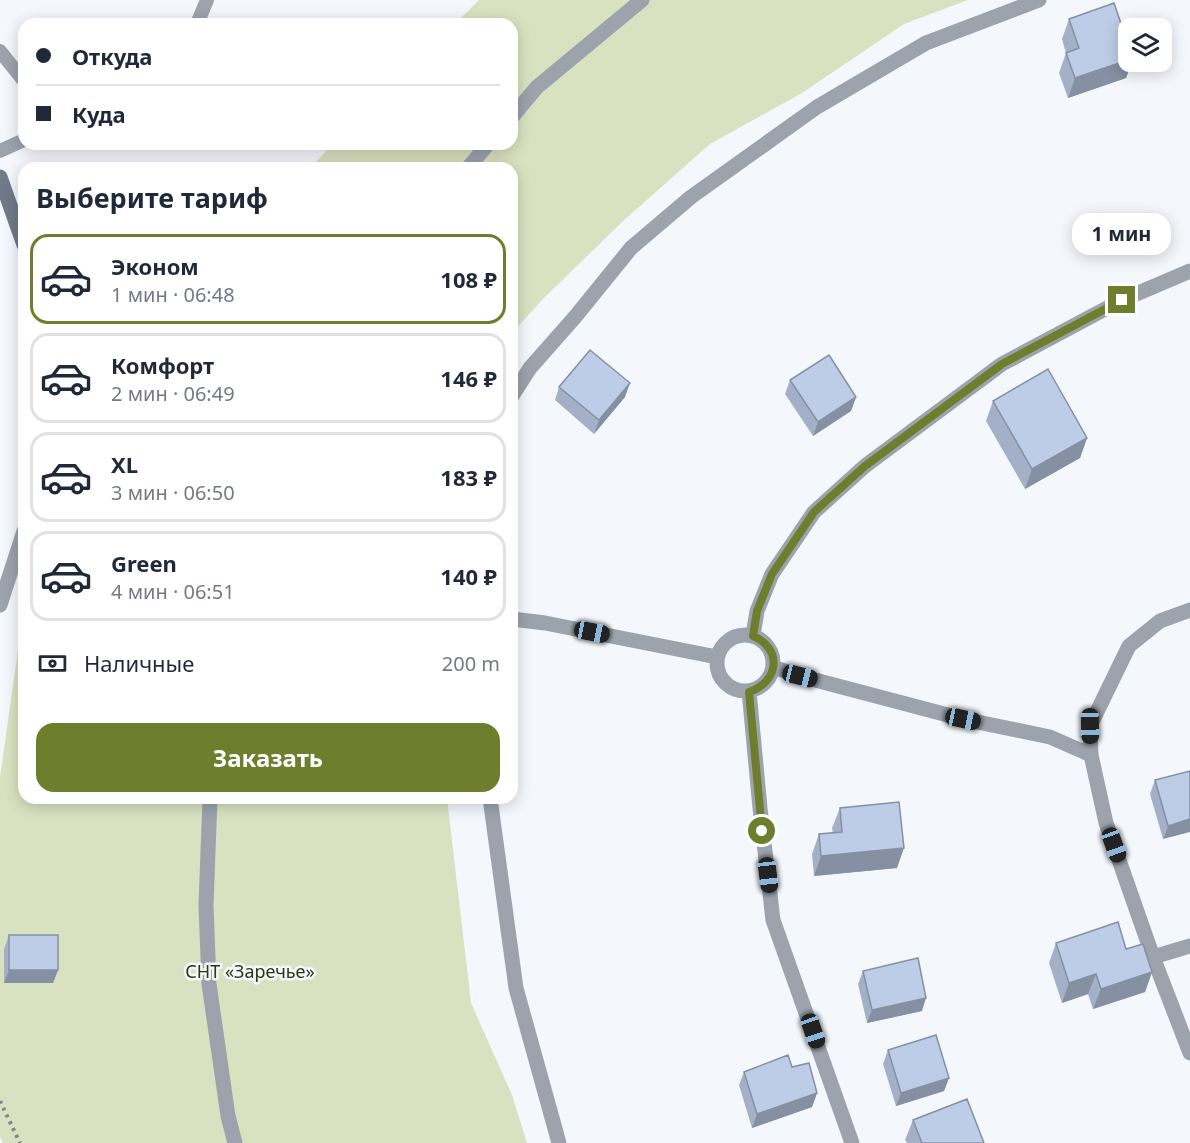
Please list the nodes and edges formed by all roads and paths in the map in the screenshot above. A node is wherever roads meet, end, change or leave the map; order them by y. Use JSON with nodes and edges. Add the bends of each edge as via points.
{"nodes":[{"id":1,"x":207,"y":0,"type":"edge"},
{"id":2,"x":642,"y":0,"type":"edge"},
{"id":3,"x":1039,"y":0,"type":"edge"},
{"id":4,"x":199,"y":18,"type":"edge"},
{"id":5,"x":0,"y":51,"type":"edge"},
{"id":6,"x":18,"y":74,"type":"edge"},
{"id":7,"x":518,"y":110,"type":"edge"},
{"id":8,"x":18,"y":143,"type":"edge"},
{"id":9,"x":483,"y":150,"type":"edge"},
{"id":10,"x":0,"y":151,"type":"edge"},
{"id":11,"x":473,"y":162,"type":"edge"},
{"id":12,"x":0,"y":177,"type":"edge"},
{"id":13,"x":18,"y":228,"type":"edge"},
{"id":14,"x":1190,"y":271,"type":"edge"},
{"id":15,"x":518,"y":387,"type":"edge"},
{"id":16,"x":18,"y":550,"type":"edge"},
{"id":17,"x":0,"y":605,"type":"edge"},
{"id":18,"x":1190,"y":610,"type":"edge"},
{"id":19,"x":518,"y":620,"type":"edge"},
{"id":20,"x":753,"y":636,"type":"junction"},
{"id":21,"x":717,"y":657,"type":"junction"},
{"id":22,"x":773,"y":667,"type":"junction"},
{"id":23,"x":749,"y":692,"type":"junction"},
{"id":24,"x":1090,"y":755,"type":"junction"},
{"id":25,"x":210,"y":804,"type":"edge"},
{"id":26,"x":491,"y":804,"type":"edge"},
{"id":27,"x":1190,"y":946,"type":"edge"},
{"id":28,"x":1153,"y":957,"type":"junction"},
{"id":29,"x":1190,"y":1053,"type":"edge"},
{"id":30,"x":0,"y":1101,"type":"edge"},
{"id":31,"x":20,"y":1143,"type":"edge"},
{"id":32,"x":235,"y":1143,"type":"edge"},
{"id":33,"x":560,"y":1143,"type":"edge"},
{"id":34,"x":852,"y":1143,"type":"edge"}],
"edges":[{"from":1,"to":4,"type":"lane"},
{"from":2,"to":7,"type":"street","via":[[537,87]]},
{"from":3,"to":15,"type":"street","via":[[926,43],[817,107],[691,197],[632,248]]},
{"from":5,"to":6,"type":"lane"},
{"from":8,"to":10,"type":"lane"},
{"from":9,"to":11,"type":"street"},
{"from":12,"to":13,"type":"street"},
{"from":14,"to":20,"type":"street","via":[[1122,300],[1002,364],[865,466],[814,512],[772,574],[757,611]]},
{"from":16,"to":17,"type":"street"},
{"from":18,"to":24,"type":"street","via":[[1160,621],[1129,646],[1090,726]]},
{"from":19,"to":21,"type":"street"},
{"from":20,"to":21,"type":"street","via":[[734,636],[720,648]]},
{"from":20,"to":22,"type":"street","via":[[771,651]]},
{"from":21,"to":23,"type":"street","via":[[724,683],[740,692]]},
{"from":22,"to":23,"type":"street","via":[[765,683]]},
{"from":22,"to":24,"type":"street","via":[[963,719],[1050,737]]},
{"from":23,"to":34,"type":"street","via":[[773,920]]},
{"from":24,"to":28,"type":"street","via":[[1106,823]]},
{"from":25,"to":32,"type":"street","via":[[206,905],[210,984]]},
{"from":26,"to":33,"type":"street","via":[[516,988]]},
{"from":27,"to":28,"type":"street"},
{"from":28,"to":29,"type":"street"},
{"from":30,"to":31,"type":"path"}]}
